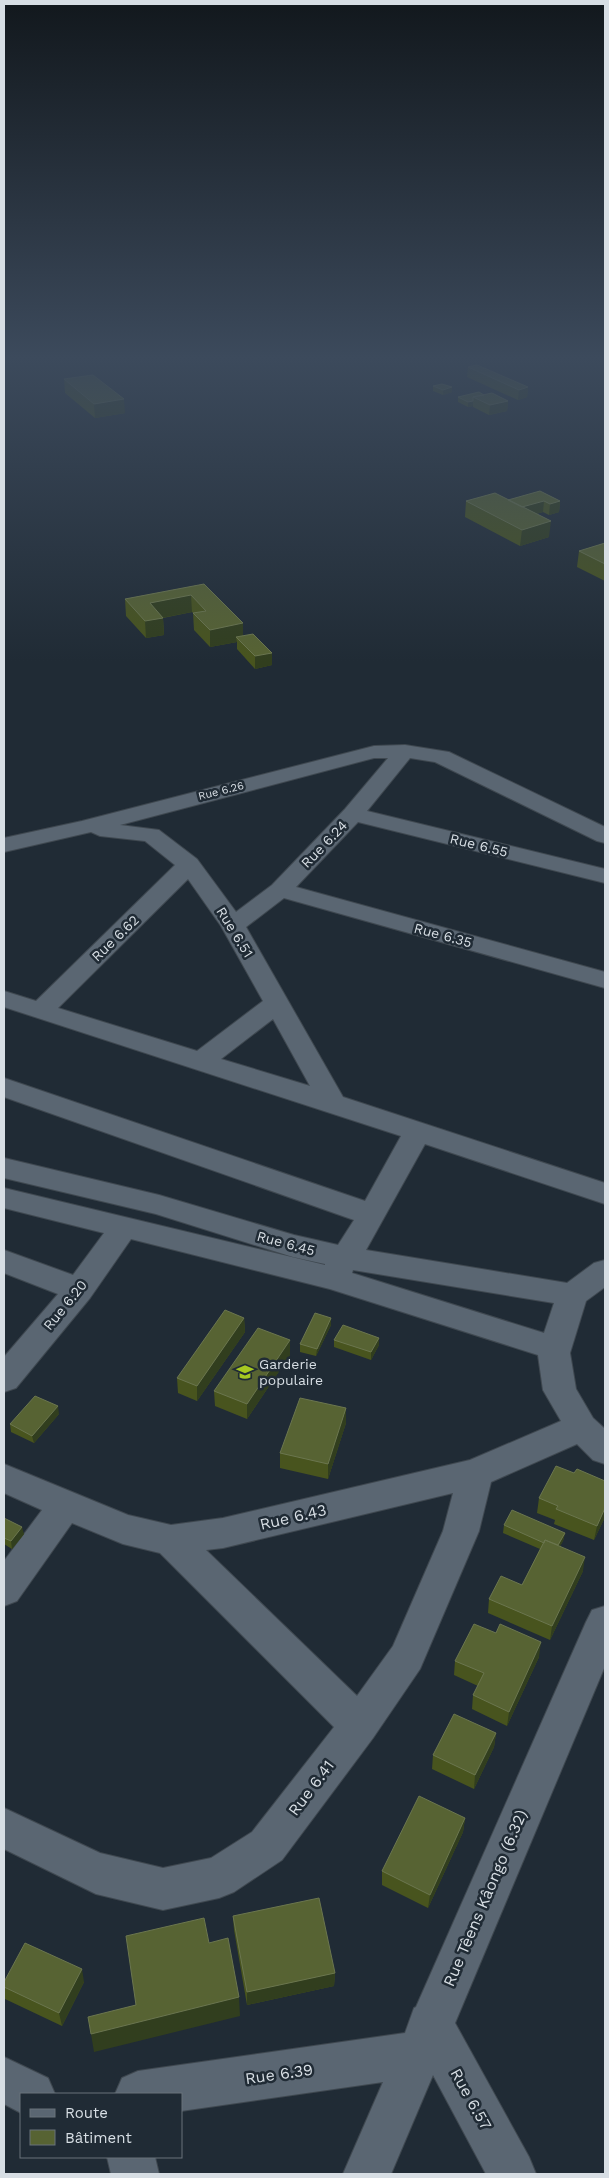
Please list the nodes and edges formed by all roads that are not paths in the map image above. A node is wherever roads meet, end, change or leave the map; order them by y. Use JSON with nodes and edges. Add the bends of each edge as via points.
{"nodes":[{"id":1,"x":405,"y":751,"type":"junction"},
{"id":2,"x":353,"y":814,"type":"junction"},
{"id":3,"x":84,"y":827,"type":"junction"},
{"id":4,"x":605,"y":836,"type":"edge"},
{"id":5,"x":4,"y":845,"type":"edge"},
{"id":6,"x":189,"y":864,"type":"junction"},
{"id":7,"x":605,"y":876,"type":"edge"},
{"id":8,"x":280,"y":890,"type":"junction"},
{"id":9,"x":233,"y":925,"type":"junction"},
{"id":10,"x":605,"y":980,"type":"edge"},
{"id":11,"x":4,"y":999,"type":"edge"},
{"id":12,"x":277,"y":1003,"type":"junction"},
{"id":13,"x":40,"y":1011,"type":"junction"},
{"id":14,"x":201,"y":1062,"type":"junction"},
{"id":15,"x":4,"y":1086,"type":"edge"},
{"id":16,"x":334,"y":1103,"type":"junction"},
{"id":17,"x":418,"y":1131,"type":"junction"},
{"id":18,"x":4,"y":1168,"type":"edge"},
{"id":19,"x":605,"y":1194,"type":"edge"},
{"id":20,"x":116,"y":1195,"type":"junction"},
{"id":21,"x":4,"y":1198,"type":"edge"},
{"id":22,"x":372,"y":1215,"type":"junction"},
{"id":23,"x":114,"y":1226,"type":"junction"},
{"id":24,"x":4,"y":1261,"type":"edge"},
{"id":25,"x":339,"y":1268,"type":"junction"},
{"id":26,"x":605,"y":1272,"type":"edge"},
{"id":27,"x":79,"y":1290,"type":"junction"},
{"id":28,"x":572,"y":1295,"type":"junction"},
{"id":29,"x":554,"y":1348,"type":"junction"},
{"id":30,"x":4,"y":1379,"type":"edge"},
{"id":31,"x":593,"y":1438,"type":"edge"},
{"id":32,"x":476,"y":1473,"type":"junction"},
{"id":33,"x":4,"y":1478,"type":"edge"},
{"id":34,"x":66,"y":1505,"type":"junction"},
{"id":35,"x":171,"y":1540,"type":"junction"},
{"id":36,"x":4,"y":1590,"type":"edge"},
{"id":37,"x":605,"y":1622,"type":"edge"},
{"id":38,"x":359,"y":1725,"type":"junction"},
{"id":39,"x":4,"y":1828,"type":"edge"},
{"id":40,"x":425,"y":2039,"type":"junction"},
{"id":41,"x":4,"y":2080,"type":"edge"},
{"id":42,"x":30,"y":2093,"type":"edge"},
{"id":43,"x":143,"y":2093,"type":"edge"},
{"id":44,"x":130,"y":2158,"type":"edge"},
{"id":45,"x":135,"y":2174,"type":"edge"},
{"id":46,"x":367,"y":2174,"type":"edge"},
{"id":47,"x":512,"y":2174,"type":"edge"}],
"edges":[{"from":1,"to":2,"type":"street","name":"Rue 6.24"},
{"from":1,"to":3,"type":"street","name":"Rue 6.26","via":[[374,752]]},
{"from":1,"to":4,"type":"street","name":"Rue 6.26","via":[[441,757]]},
{"from":2,"to":7,"type":"street","name":"Rue 6.55"},
{"from":2,"to":8,"type":"street","name":"Rue 6.24"},
{"from":3,"to":5,"type":"street","name":"Rue 6.26"},
{"from":3,"to":6,"type":"street","name":"Rue 6.51","via":[[151,835]]},
{"from":6,"to":9,"type":"street","name":"Rue 6.51"},
{"from":6,"to":13,"type":"street","name":"Rue 6.62"},
{"from":8,"to":9,"type":"street","name":"Rue 6.24"},
{"from":8,"to":10,"type":"street","name":"Rue 6.35"},
{"from":9,"to":12,"type":"street","name":"Rue 6.51"},
{"from":11,"to":13,"type":"street"},
{"from":12,"to":14,"type":"street"},
{"from":12,"to":16,"type":"street","name":"Rue 6.51"},
{"from":13,"to":14,"type":"street"},
{"from":14,"to":16,"type":"street"},
{"from":15,"to":22,"type":"street"},
{"from":16,"to":17,"type":"street"},
{"from":17,"to":19,"type":"street"},
{"from":17,"to":22,"type":"street"},
{"from":18,"to":20,"type":"street","name":"Rue 6.45"},
{"from":20,"to":23,"type":"street","name":"Rue 6.20"},
{"from":20,"to":25,"type":"street","name":"Rue 6.45","via":[[293,1246]]},
{"from":21,"to":23,"type":"street","name":"Rue 6.45"},
{"from":22,"to":25,"type":"street"},
{"from":23,"to":25,"type":"street","name":"Rue 6.45"},
{"from":23,"to":27,"type":"street","name":"Rue 6.20"},
{"from":24,"to":27,"type":"street"},
{"from":25,"to":28,"type":"street","name":"Rue 6.45"},
{"from":25,"to":29,"type":"street","name":"Rue 6.45"},
{"from":26,"to":28,"type":"street"},
{"from":27,"to":30,"type":"street","name":"Rue 6.20"},
{"from":28,"to":29,"type":"street"},
{"from":29,"to":31,"type":"street","via":[[560,1390]]},
{"from":31,"to":32,"type":"street","name":"Rue 6.43"},
{"from":32,"to":35,"type":"street","name":"Rue 6.43","via":[[223,1533]]},
{"from":32,"to":38,"type":"street","name":"Rue 6.41","via":[[461,1531],[407,1657]]},
{"from":33,"to":34,"type":"street","name":"Rue 6.43"},
{"from":34,"to":35,"type":"street","name":"Rue 6.43","via":[[123,1529]]},
{"from":34,"to":36,"type":"street"},
{"from":35,"to":38,"type":"street"},
{"from":37,"to":40,"type":"street","name":"Rue Têens Kâongo (6.32)"},
{"from":38,"to":39,"type":"street","name":"Rue 6.41","via":[[267,1846],[219,1877],[163,1889],[96,1873]]},
{"from":40,"to":43,"type":"street","name":"Rue 6.39"},
{"from":40,"to":46,"type":"street","name":"Rue Têens Kâongo (6.32)"},
{"from":40,"to":47,"type":"street","name":"Rue 6.57"},
{"from":41,"to":42,"type":"street"},
{"from":44,"to":45,"type":"street"}]}
